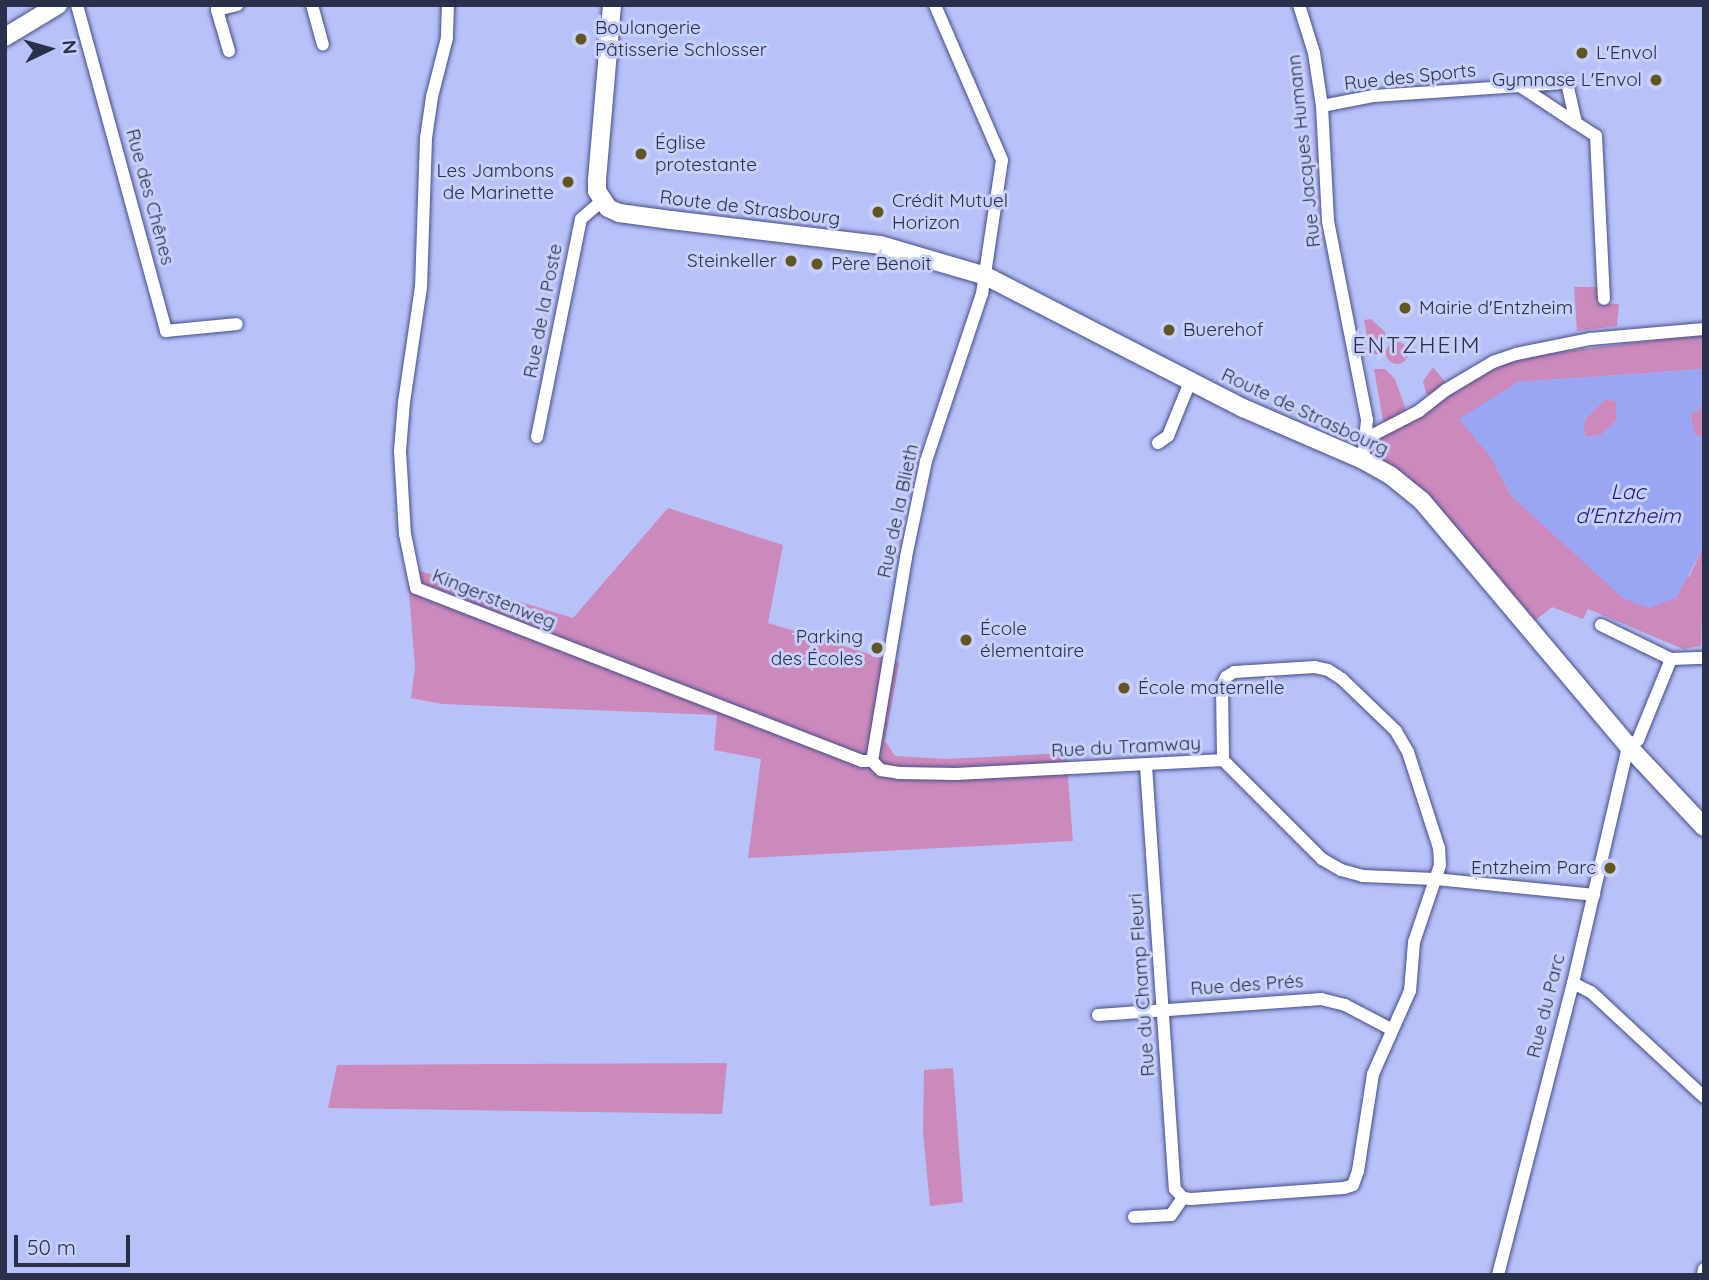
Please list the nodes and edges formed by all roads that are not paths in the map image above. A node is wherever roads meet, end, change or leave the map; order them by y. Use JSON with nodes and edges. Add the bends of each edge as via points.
{"nodes":[{"id":1,"x":58,"y":5,"type":"edge"},
{"id":2,"x":77,"y":5,"type":"edge"},
{"id":3,"x":237,"y":5,"type":"edge"},
{"id":4,"x":312,"y":5,"type":"edge"},
{"id":5,"x":447,"y":5,"type":"edge"},
{"id":6,"x":612,"y":5,"type":"edge"},
{"id":7,"x":935,"y":5,"type":"edge"},
{"id":8,"x":1299,"y":5,"type":"edge"},
{"id":9,"x":5,"y":37,"type":"edge"},
{"id":10,"x":323,"y":45,"type":"dead end"},
{"id":11,"x":229,"y":51,"type":"dead end"},
{"id":12,"x":1520,"y":86,"type":"junction"},
{"id":13,"x":1322,"y":106,"type":"junction"},
{"id":14,"x":1576,"y":123,"type":"junction"},
{"id":15,"x":602,"y":201,"type":"junction"},
{"id":16,"x":986,"y":276,"type":"junction"},
{"id":17,"x":1604,"y":299,"type":"dead end"},
{"id":18,"x":237,"y":324,"type":"dead end"},
{"id":19,"x":1704,"y":329,"type":"edge"},
{"id":20,"x":1191,"y":382,"type":"junction"},
{"id":21,"x":537,"y":437,"type":"dead end"},
{"id":22,"x":1367,"y":438,"type":"junction"},
{"id":23,"x":1158,"y":443,"type":"dead end"},
{"id":24,"x":1363,"y":460,"type":"junction"},
{"id":25,"x":1601,"y":625,"type":"dead end"},
{"id":26,"x":1704,"y":658,"type":"edge"},
{"id":27,"x":1671,"y":659,"type":"junction"},
{"id":28,"x":1628,"y":746,"type":"junction"},
{"id":29,"x":1223,"y":760,"type":"junction"},
{"id":30,"x":872,"y":761,"type":"junction"},
{"id":31,"x":1146,"y":766,"type":"junction"},
{"id":32,"x":1704,"y":827,"type":"edge"},
{"id":33,"x":1436,"y":879,"type":"junction"},
{"id":34,"x":1594,"y":895,"type":"junction"},
{"id":35,"x":1573,"y":983,"type":"junction"},
{"id":36,"x":1163,"y":1011,"type":"junction"},
{"id":37,"x":1098,"y":1014,"type":"dead end"},
{"id":38,"x":1391,"y":1029,"type":"junction"},
{"id":39,"x":1704,"y":1097,"type":"edge"},
{"id":40,"x":1182,"y":1199,"type":"junction"},
{"id":41,"x":1134,"y":1217,"type":"dead end"},
{"id":42,"x":1704,"y":1269,"type":"edge"},
{"id":43,"x":1499,"y":1275,"type":"edge"},
{"id":44,"x":1703,"y":1275,"type":"edge"}],
"edges":[{"from":1,"to":9,"type":"main road"},
{"from":2,"to":18,"type":"street","name":"Rue des Chênes","via":[[166,331]]},
{"from":3,"to":11,"type":"street","via":[[217,10]]},
{"from":4,"to":10,"type":"street"},
{"from":5,"to":30,"type":"street","name":"Kingerstenweg","via":[[447,37],[426,138],[422,287],[400,451],[405,534],[416,588],[862,761]]},
{"from":6,"to":15,"type":"main road","via":[[597,181]]},
{"from":7,"to":16,"type":"street","name":"Rue de la Blieth","via":[[1002,160]]},
{"from":8,"to":13,"type":"street","name":"Rue Jacques Humann","via":[[1312,45]]},
{"from":12,"to":13,"type":"street","name":"Rue des Sports","via":[[1374,96]]},
{"from":12,"to":14,"type":"street"},
{"from":12,"to":14,"type":"street","name":"Rue des Sports","via":[[1567,83]]},
{"from":13,"to":22,"type":"street","name":"Rue Jacques Humann","via":[[1328,221]]},
{"from":14,"to":17,"type":"street","name":"Rue des Sports","via":[[1596,136]]},
{"from":15,"to":16,"type":"main road","name":"Route de Strasbourg","via":[[619,213],[880,244]]},
{"from":15,"to":21,"type":"street","name":"Rue de la Poste","via":[[581,219]]},
{"from":16,"to":20,"type":"main road","name":"Route de Strasbourg"},
{"from":16,"to":30,"type":"street","name":"Rue de la Blieth","via":[[926,461]]},
{"from":19,"to":22,"type":"street","via":[[1590,340],[1516,354],[1493,362],[1419,411]]},
{"from":20,"to":23,"type":"street","name":"Route de Strasbourg","via":[[1168,436]]},
{"from":20,"to":24,"type":"main road","name":"Route de Strasbourg"},
{"from":22,"to":24,"type":"street","name":"Rue Jacques Humann"},
{"from":24,"to":28,"type":"main road","name":"Route de Strasbourg","via":[[1405,486],[1458,543]]},
{"from":25,"to":27,"type":"street"},
{"from":26,"to":27,"type":"street"},
{"from":27,"to":28,"type":"street","via":[[1638,740]]},
{"from":28,"to":32,"type":"main road","name":"Route de Strasbourg"},
{"from":28,"to":34,"type":"street","name":"Rue du Parc"},
{"from":29,"to":31,"type":"street","name":"Rue du Tramway"},
{"from":29,"to":33,"type":"street","name":"Rue du Tramway","via":[[1322,859],[1341,870],[1363,876]]},
{"from":29,"to":33,"type":"street","via":[[1222,686],[1226,677],[1234,672],[1328,670],[1396,731],[1408,752],[1439,848]]},
{"from":30,"to":31,"type":"street","name":"Rue du Tramway","via":[[881,770],[934,774]]},
{"from":31,"to":36,"type":"street","name":"Rue du Champ Fleuri"},
{"from":33,"to":34,"type":"street","name":"Rue du Tramway"},
{"from":33,"to":38,"type":"street","via":[[1414,942],[1410,991]]},
{"from":34,"to":35,"type":"street","name":"Rue du Parc"},
{"from":35,"to":39,"type":"street","via":[[1591,992]]},
{"from":35,"to":43,"type":"street","name":"Rue du Parc"},
{"from":36,"to":37,"type":"street","name":"Rue des Prés"},
{"from":36,"to":38,"type":"street","name":"Rue des Prés","via":[[1321,999],[1345,1005]]},
{"from":36,"to":40,"type":"street","name":"Rue du Champ Fleuri","via":[[1175,1189]]},
{"from":38,"to":40,"type":"street","via":[[1373,1074],[1353,1185]]},
{"from":40,"to":41,"type":"street","via":[[1171,1215]]},
{"from":42,"to":44,"type":"street"}]}
